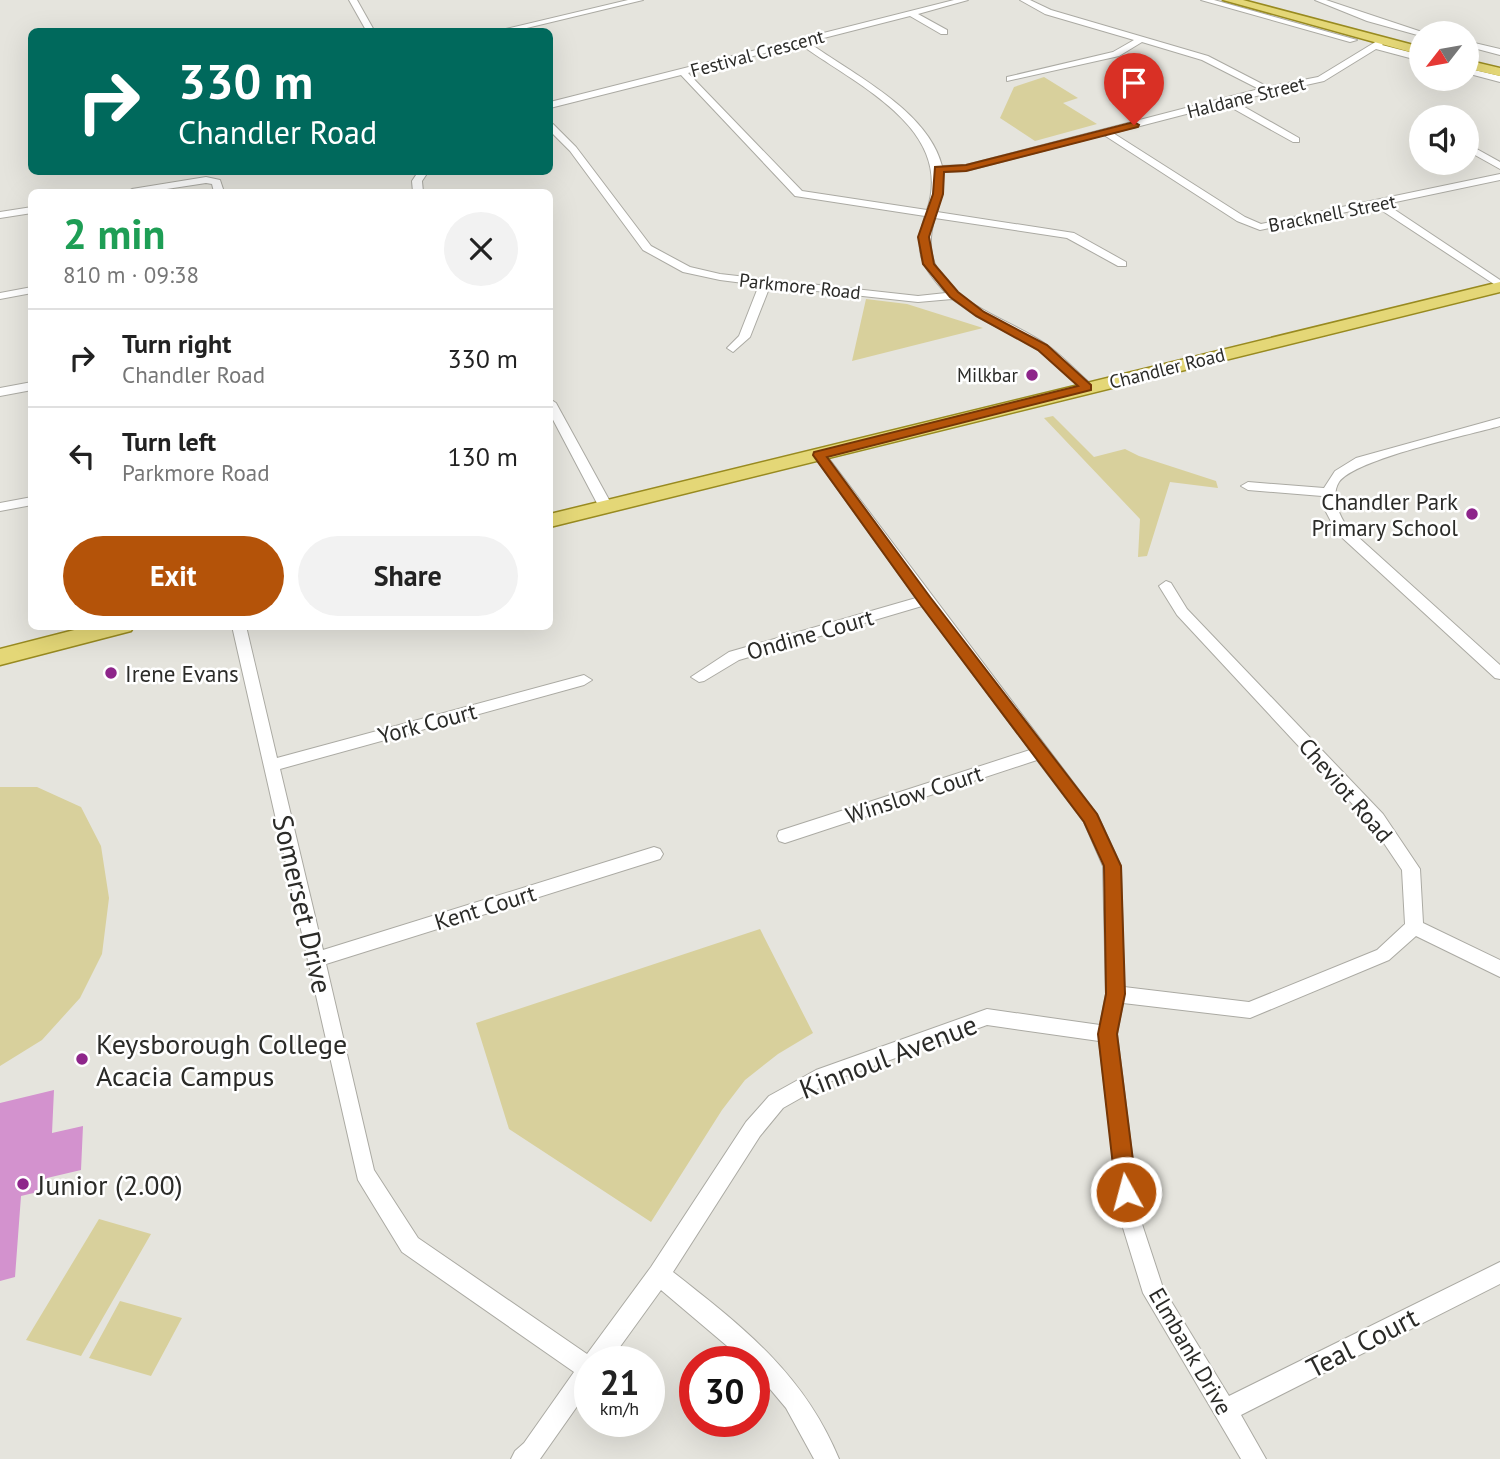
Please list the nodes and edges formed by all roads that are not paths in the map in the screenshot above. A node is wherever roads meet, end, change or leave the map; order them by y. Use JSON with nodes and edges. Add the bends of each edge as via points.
{"nodes":[{"id":1,"x":353,"y":0,"type":"edge"},
{"id":2,"x":639,"y":0,"type":"edge"},
{"id":3,"x":964,"y":0,"type":"edge"},
{"id":4,"x":1024,"y":0,"type":"edge"},
{"id":5,"x":1205,"y":0,"type":"edge"},
{"id":6,"x":1229,"y":0,"type":"edge"},
{"id":7,"x":1263,"y":0,"type":"edge"},
{"id":8,"x":1319,"y":0,"type":"edge"},
{"id":9,"x":909,"y":13,"type":"junction"},
{"id":10,"x":1322,"y":15,"type":"junction"},
{"id":11,"x":1387,"y":24,"type":"junction"},
{"id":12,"x":1360,"y":26,"type":"junction"},
{"id":13,"x":369,"y":28,"type":"edge"},
{"id":14,"x":515,"y":28,"type":"edge"},
{"id":15,"x":1409,"y":30,"type":"edge"},
{"id":16,"x":944,"y":32,"type":"dead end"},
{"id":17,"x":1142,"y":39,"type":"junction"},
{"id":18,"x":1409,"y":39,"type":"edge"},
{"id":19,"x":1353,"y":40,"type":"dead end"},
{"id":20,"x":801,"y":41,"type":"junction"},
{"id":21,"x":1378,"y":43,"type":"junction"},
{"id":22,"x":1479,"y":46,"type":"edge"},
{"id":23,"x":1409,"y":49,"type":"edge"},
{"id":24,"x":1500,"y":52,"type":"edge"},
{"id":25,"x":1409,"y":54,"type":"edge"},
{"id":26,"x":1479,"y":57,"type":"edge"},
{"id":27,"x":1500,"y":62,"type":"edge"},
{"id":28,"x":1479,"y":67,"type":"edge"},
{"id":29,"x":683,"y":72,"type":"junction"},
{"id":30,"x":1500,"y":72,"type":"edge"},
{"id":31,"x":1479,"y":73,"type":"edge"},
{"id":32,"x":1010,"y":79,"type":"dead end"},
{"id":33,"x":1500,"y":79,"type":"edge"},
{"id":34,"x":1267,"y":90,"type":"junction"},
{"id":35,"x":1227,"y":102,"type":"junction"},
{"id":36,"x":553,"y":104,"type":"edge"},
{"id":37,"x":553,"y":129,"type":"edge"},
{"id":38,"x":1106,"y":132,"type":"junction"},
{"id":39,"x":1296,"y":140,"type":"dead end"},
{"id":40,"x":1479,"y":154,"type":"edge"},
{"id":41,"x":1500,"y":166,"type":"edge"},
{"id":42,"x":939,"y":169,"type":"junction"},
{"id":43,"x":1500,"y":177,"type":"edge"},
{"id":44,"x":150,"y":189,"type":"edge"},
{"id":45,"x":218,"y":189,"type":"edge"},
{"id":46,"x":1378,"y":204,"type":"junction"},
{"id":47,"x":28,"y":210,"type":"edge"},
{"id":48,"x":931,"y":214,"type":"junction"},
{"id":49,"x":0,"y":215,"type":"edge"},
{"id":50,"x":1122,"y":264,"type":"dead end"},
{"id":51,"x":766,"y":282,"type":"junction"},
{"id":52,"x":1500,"y":286,"type":"edge"},
{"id":53,"x":28,"y":291,"type":"edge"},
{"id":54,"x":954,"y":295,"type":"junction"},
{"id":55,"x":0,"y":296,"type":"edge"},
{"id":56,"x":733,"y":348,"type":"dead end"},
{"id":57,"x":28,"y":387,"type":"edge"},
{"id":58,"x":1087,"y":387,"type":"junction"},
{"id":59,"x":0,"y":392,"type":"edge"},
{"id":60,"x":553,"y":409,"type":"edge"},
{"id":61,"x":1500,"y":422,"type":"edge"},
{"id":62,"x":819,"y":455,"type":"junction"},
{"id":63,"x":1248,"y":486,"type":"dead end"},
{"id":64,"x":1328,"y":492,"type":"junction"},
{"id":65,"x":28,"y":501,"type":"edge"},
{"id":66,"x":0,"y":507,"type":"edge"},
{"id":67,"x":606,"y":507,"type":"junction"},
{"id":68,"x":553,"y":520,"type":"edge"},
{"id":69,"x":1166,"y":586,"type":"dead end"},
{"id":70,"x":925,"y":600,"type":"junction"},
{"id":71,"x":107,"y":630,"type":"edge"},
{"id":72,"x":240,"y":630,"type":"edge"},
{"id":73,"x":0,"y":657,"type":"edge"},
{"id":74,"x":1500,"y":674,"type":"edge"},
{"id":75,"x":699,"y":677,"type":"dead end"},
{"id":76,"x":584,"y":680,"type":"dead end"},
{"id":77,"x":1042,"y":752,"type":"junction"},
{"id":78,"x":270,"y":766,"type":"junction"},
{"id":79,"x":785,"y":836,"type":"dead end"},
{"id":80,"x":654,"y":854,"type":"dead end"},
{"id":81,"x":1414,"y":928,"type":"junction"},
{"id":82,"x":316,"y":960,"type":"junction"},
{"id":83,"x":1500,"y":969,"type":"edge"},
{"id":84,"x":1115,"y":994,"type":"junction"},
{"id":85,"x":1108,"y":1034,"type":"junction"},
{"id":86,"x":1500,"y":1273,"type":"edge"},
{"id":87,"x":659,"y":1275,"type":"junction"},
{"id":88,"x":607,"y":1346,"type":"edge"},
{"id":89,"x":574,"y":1359,"type":"edge"},
{"id":90,"x":574,"y":1391,"type":"edge"},
{"id":91,"x":1224,"y":1411,"type":"junction"},
{"id":92,"x":523,"y":1459,"type":"edge"},
{"id":93,"x":827,"y":1459,"type":"edge"},
{"id":94,"x":1254,"y":1459,"type":"edge"}],
"edges":[{"from":1,"to":13,"type":"street"},
{"from":2,"to":14,"type":"street"},
{"from":3,"to":9,"type":"street","name":"Festival Crescent"},
{"from":4,"to":17,"type":"street","via":[[1048,12]]},
{"from":5,"to":19,"type":"street"},
{"from":6,"to":21,"type":"main road"},
{"from":7,"to":10,"type":"main road"},
{"from":8,"to":11,"type":"street"},
{"from":9,"to":16,"type":"street"},
{"from":9,"to":20,"type":"street","name":"Festival Crescent"},
{"from":10,"to":11,"type":"street"},
{"from":10,"to":12,"type":"main road"},
{"from":11,"to":15,"type":"street"},
{"from":12,"to":18,"type":"main road"},
{"from":12,"to":21,"type":"main road","via":[[1380,35]]},
{"from":17,"to":32,"type":"street","via":[[1116,54]]},
{"from":17,"to":34,"type":"street","via":[[1205,58]]},
{"from":20,"to":29,"type":"street","name":"Festival Crescent"},
{"from":20,"to":42,"type":"street","via":[[913,123],[928,142]]},
{"from":21,"to":23,"type":"main road"},
{"from":21,"to":25,"type":"street"},
{"from":21,"to":34,"type":"street","name":"Haldane Street","via":[[1321,79]]},
{"from":22,"to":24,"type":"street"},
{"from":26,"to":27,"type":"main road"},
{"from":28,"to":30,"type":"main road"},
{"from":29,"to":36,"type":"street","name":"Festival Crescent"},
{"from":29,"to":48,"type":"street","via":[[799,194]]},
{"from":31,"to":33,"type":"street"},
{"from":34,"to":35,"type":"street","name":"Haldane Street"},
{"from":35,"to":38,"type":"street","name":"Haldane Street"},
{"from":35,"to":39,"type":"street"},
{"from":37,"to":51,"type":"street","name":"Parkmore Road","via":[[573,149],[638,239],[658,256],[702,274]]},
{"from":38,"to":42,"type":"street","name":"Haldane Street","via":[[966,168]]},
{"from":38,"to":46,"type":"street","name":"Bracknell Street","via":[[1260,227]]},
{"from":40,"to":41,"type":"street"},
{"from":42,"to":48,"type":"street"},
{"from":43,"to":46,"type":"street","name":"Bracknell Street"},
{"from":44,"to":45,"type":"street","via":[[206,180],[216,182]]},
{"from":46,"to":52,"type":"street"},
{"from":47,"to":49,"type":"street"},
{"from":48,"to":50,"type":"street","via":[[1070,235]]},
{"from":48,"to":54,"type":"street","via":[[923,237],[924,251],[933,272]]},
{"from":51,"to":54,"type":"street","name":"Parkmore Road","via":[[918,299]]},
{"from":51,"to":56,"type":"street","via":[[744,337]]},
{"from":52,"to":58,"type":"main road","name":"Chandler Road"},
{"from":53,"to":55,"type":"street"},
{"from":54,"to":58,"type":"street","via":[[1043,348]]},
{"from":57,"to":59,"type":"street"},
{"from":58,"to":62,"type":"main road","name":"Chandler Road"},
{"from":60,"to":67,"type":"street"},
{"from":61,"to":64,"type":"street","via":[[1361,461],[1333,480]]},
{"from":62,"to":67,"type":"main road","name":"Chandler Road"},
{"from":62,"to":70,"type":"street","name":"Elmbank Drive"},
{"from":63,"to":64,"type":"street"},
{"from":64,"to":74,"type":"street","via":[[1330,512],[1342,530]]},
{"from":65,"to":66,"type":"street"},
{"from":67,"to":68,"type":"main road","name":"Chandler Road"},
{"from":69,"to":81,"type":"street","name":"Cheviot Road","via":[[1182,612],[1377,819],[1411,869]]},
{"from":70,"to":75,"type":"street","name":"Ondine Court","via":[[734,656]]},
{"from":70,"to":77,"type":"street","name":"Elmbank Drive"},
{"from":71,"to":73,"type":"main road"},
{"from":72,"to":78,"type":"street","name":"Somerset Drive"},
{"from":76,"to":78,"type":"street","name":"York Court"},
{"from":77,"to":79,"type":"street","name":"Winslow Court"},
{"from":77,"to":84,"type":"street","name":"Elmbank Drive","via":[[1091,819],[1112,866]]},
{"from":78,"to":82,"type":"street","name":"Somerset Drive"},
{"from":80,"to":82,"type":"street","name":"Kent Court"},
{"from":81,"to":83,"type":"street"},
{"from":81,"to":84,"type":"street","via":[[1383,955],[1250,1010]]},
{"from":82,"to":89,"type":"street","name":"Somerset Drive","via":[[365,1173],[410,1245]]},
{"from":84,"to":85,"type":"street","name":"Elmbank Drive"},
{"from":85,"to":87,"type":"street","name":"Kinnoul Avenue","via":[[987,1017],[823,1076],[776,1102],[753,1129]]},
{"from":85,"to":91,"type":"street","name":"Elmbank Drive","via":[[1130,1218],[1154,1293]]},
{"from":86,"to":91,"type":"street","name":"Teal Court"},
{"from":87,"to":88,"type":"street","name":"Kinnoul Avenue"},
{"from":87,"to":93,"type":"street","via":[[779,1380],[805,1415]]},
{"from":90,"to":92,"type":"street"},
{"from":91,"to":94,"type":"street","name":"Elmbank Drive"}]}
